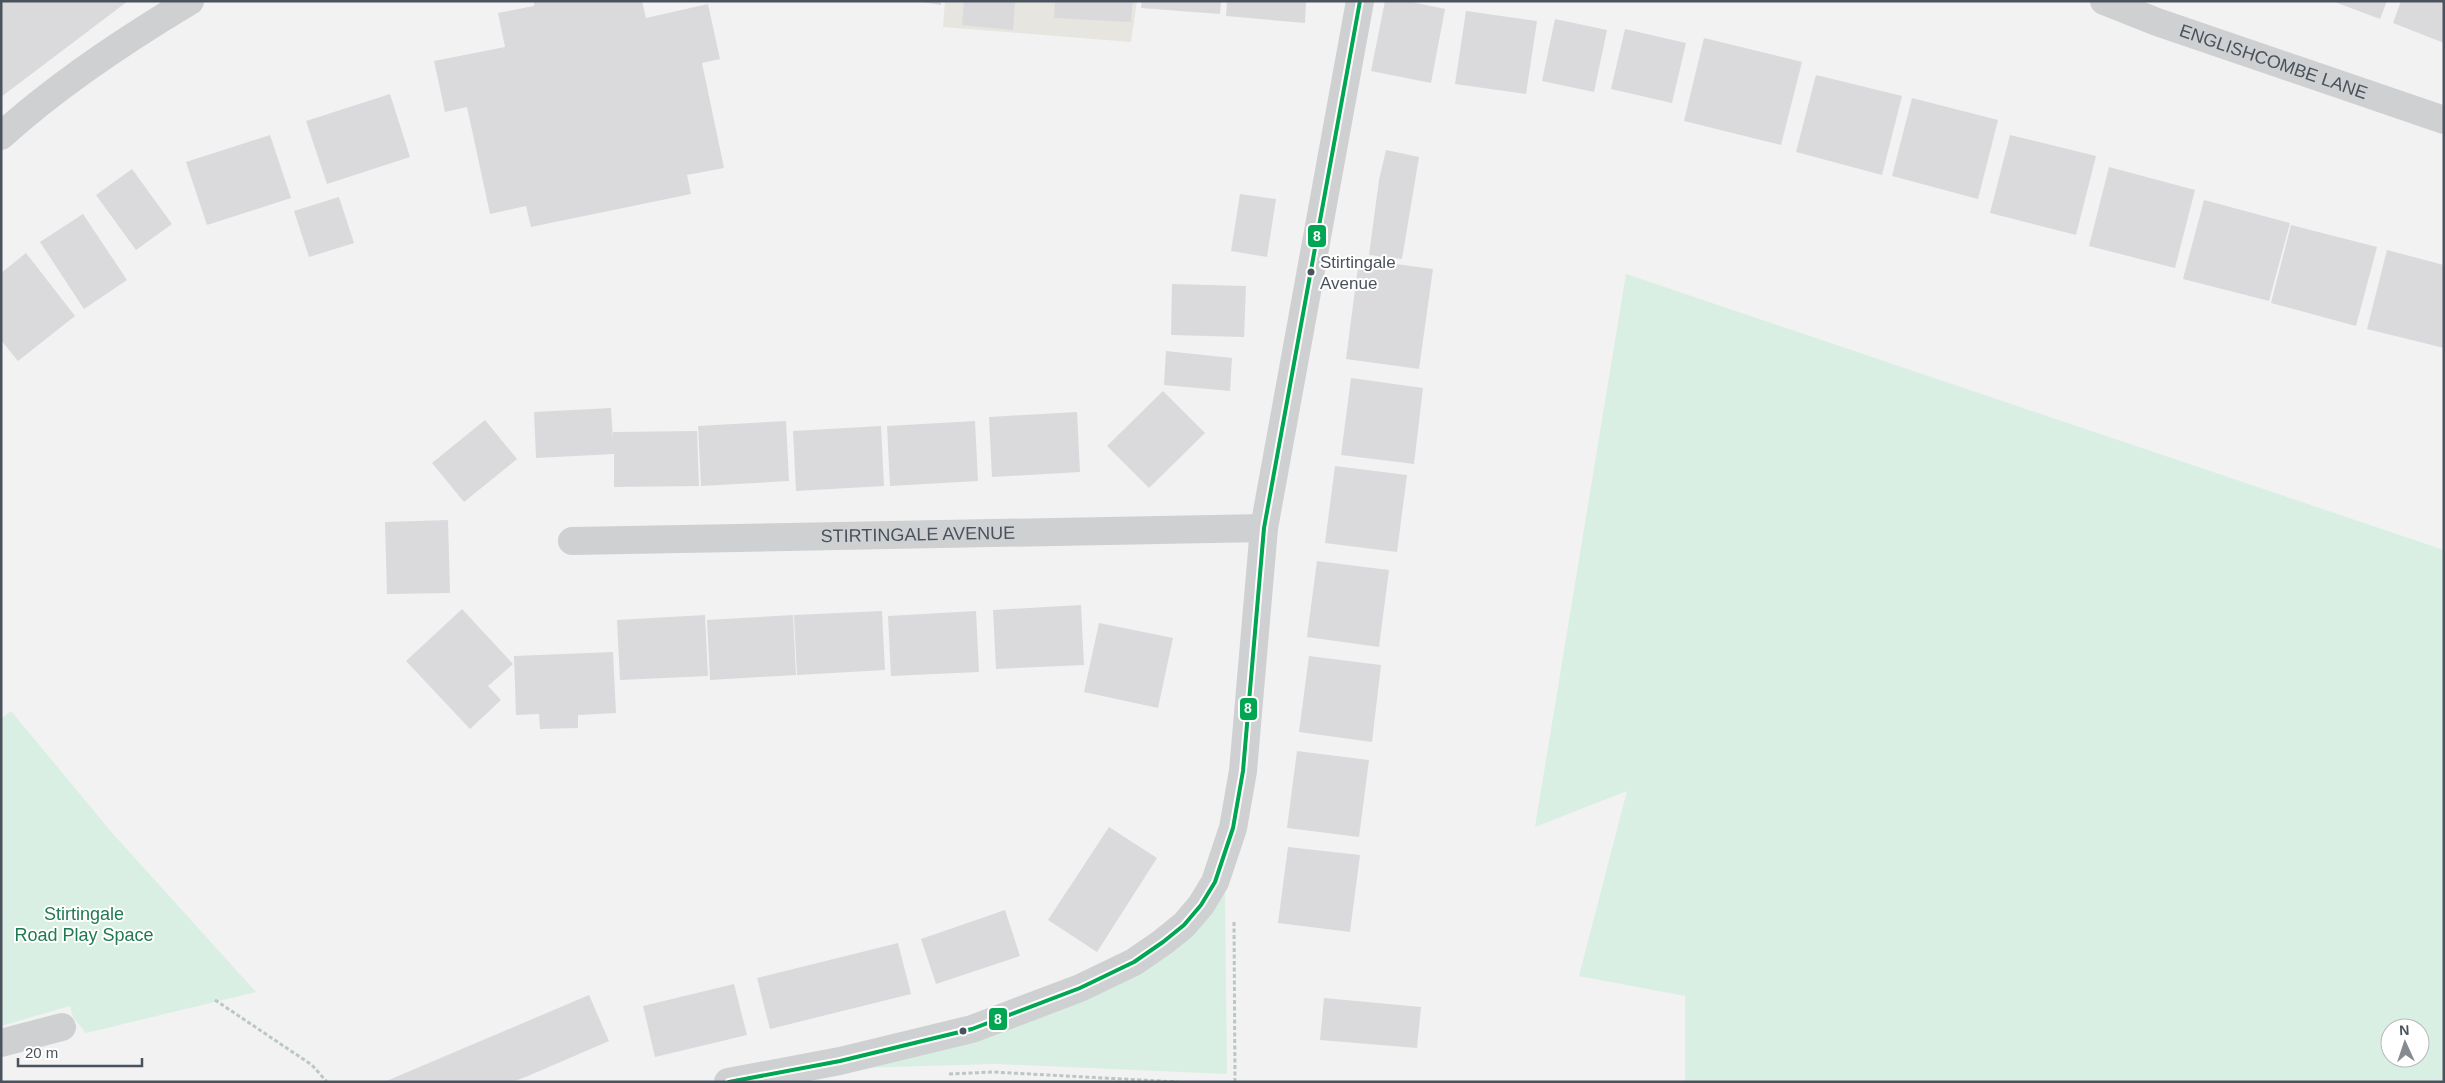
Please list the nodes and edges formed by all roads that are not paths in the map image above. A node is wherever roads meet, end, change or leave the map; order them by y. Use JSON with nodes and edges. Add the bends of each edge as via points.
{"nodes":[{"id":1,"x":190,"y":1,"type":"edge"},
{"id":2,"x":1360,"y":1,"type":"edge"},
{"id":3,"x":2104,"y":1,"type":"edge"},
{"id":4,"x":2444,"y":120,"type":"edge"},
{"id":5,"x":1,"y":136,"type":"edge"},
{"id":6,"x":1264,"y":528,"type":"junction"},
{"id":7,"x":572,"y":541,"type":"dead end"},
{"id":8,"x":62,"y":1028,"type":"dead end"},
{"id":9,"x":1,"y":1043,"type":"edge"},
{"id":10,"x":728,"y":1082,"type":"edge"}],
"edges":[{"from":1,"to":5,"type":"street","via":[[34,106]]},
{"from":2,"to":6,"type":"street"},
{"from":3,"to":4,"type":"street","name":"ENGLISHCOMBE LANE"},
{"from":6,"to":7,"type":"street","name":"STIRTINGALE AVENUE"},
{"from":6,"to":10,"type":"street","via":[[1250,707],[1233,828],[1215,882],[1184,925],[1134,962],[1080,988],[972,1029],[840,1061]]},
{"from":8,"to":9,"type":"street"}]}
